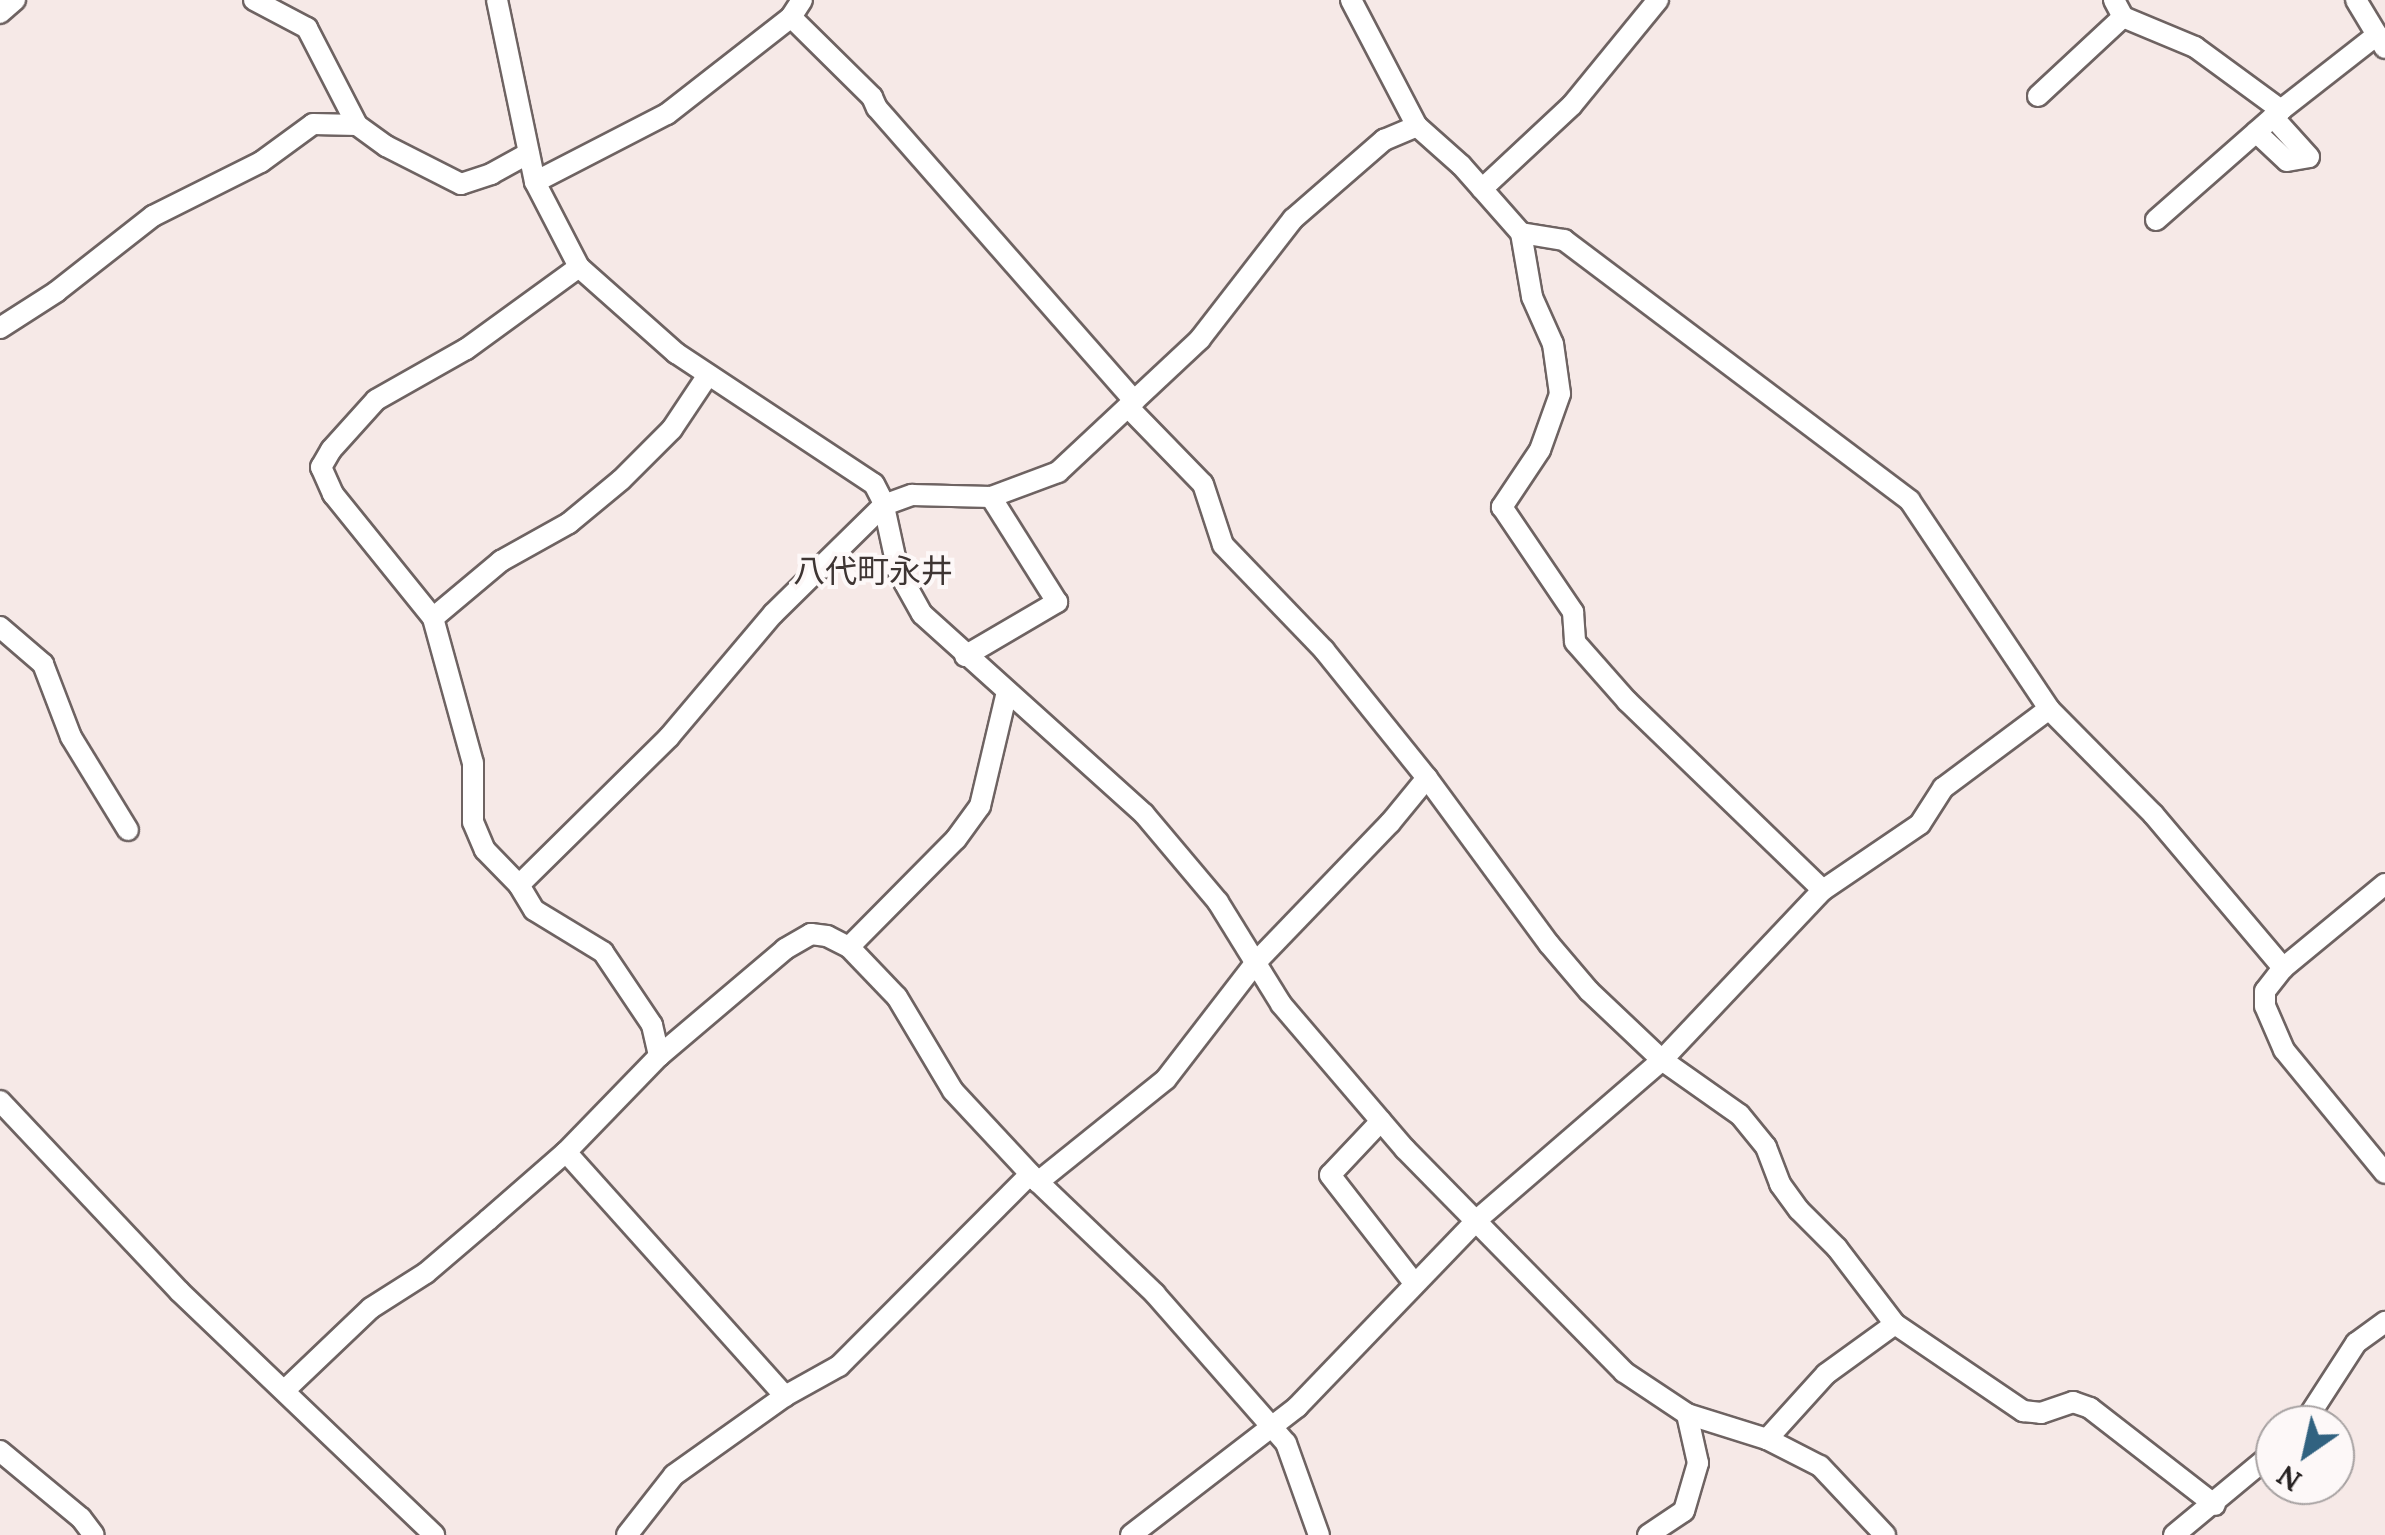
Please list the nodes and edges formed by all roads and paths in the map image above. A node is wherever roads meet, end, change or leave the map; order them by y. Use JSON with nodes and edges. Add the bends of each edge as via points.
{"nodes":[{"id":1,"x":15,"y":0,"type":"edge"},
{"id":2,"x":254,"y":0,"type":"edge"},
{"id":3,"x":496,"y":0,"type":"edge"},
{"id":4,"x":1350,"y":0,"type":"edge"},
{"id":5,"x":1658,"y":0,"type":"edge"},
{"id":6,"x":2356,"y":0,"type":"edge"},
{"id":7,"x":797,"y":8,"type":"edge"},
{"id":8,"x":2118,"y":9,"type":"edge"},
{"id":9,"x":0,"y":14,"type":"edge"},
{"id":10,"x":2381,"y":41,"type":"edge"},
{"id":11,"x":2038,"y":96,"type":"dead end"},
{"id":12,"x":2277,"y":113,"type":"junction"},
{"id":13,"x":357,"y":125,"type":"junction"},
{"id":14,"x":1417,"y":126,"type":"junction"},
{"id":15,"x":2256,"y":132,"type":"junction"},
{"id":16,"x":529,"y":153,"type":"junction"},
{"id":17,"x":536,"y":182,"type":"junction"},
{"id":18,"x":1482,"y":189,"type":"junction"},
{"id":19,"x":2156,"y":220,"type":"dead end"},
{"id":20,"x":1521,"y":233,"type":"junction"},
{"id":21,"x":579,"y":268,"type":"junction"},
{"id":22,"x":0,"y":328,"type":"edge"},
{"id":23,"x":708,"y":375,"type":"junction"},
{"id":24,"x":1131,"y":404,"type":"junction"},
{"id":25,"x":991,"y":498,"type":"junction"},
{"id":26,"x":884,"y":505,"type":"junction"},
{"id":27,"x":433,"y":618,"type":"junction"},
{"id":28,"x":0,"y":627,"type":"edge"},
{"id":29,"x":965,"y":656,"type":"junction"},
{"id":30,"x":1007,"y":692,"type":"junction"},
{"id":31,"x":2049,"y":709,"type":"junction"},
{"id":32,"x":1426,"y":778,"type":"junction"},
{"id":33,"x":128,"y":830,"type":"dead end"},
{"id":34,"x":2385,"y":884,"type":"edge"},
{"id":35,"x":519,"y":885,"type":"junction"},
{"id":36,"x":1823,"y":890,"type":"junction"},
{"id":37,"x":849,"y":948,"type":"junction"},
{"id":38,"x":1257,"y":960,"type":"junction"},
{"id":39,"x":2283,"y":968,"type":"junction"},
{"id":40,"x":659,"y":1056,"type":"junction"},
{"id":41,"x":1662,"y":1060,"type":"junction"},
{"id":42,"x":0,"y":1100,"type":"edge"},
{"id":43,"x":1382,"y":1121,"type":"junction"},
{"id":44,"x":566,"y":1152,"type":"junction"},
{"id":45,"x":2385,"y":1173,"type":"edge"},
{"id":46,"x":1034,"y":1178,"type":"junction"},
{"id":47,"x":1478,"y":1219,"type":"junction"},
{"id":48,"x":1415,"y":1284,"type":"junction"},
{"id":49,"x":2385,"y":1322,"type":"edge"},
{"id":50,"x":1895,"y":1324,"type":"junction"},
{"id":51,"x":286,"y":1388,"type":"junction"},
{"id":52,"x":785,"y":1396,"type":"junction"},
{"id":53,"x":2316,"y":1405,"type":"edge"},
{"id":54,"x":1687,"y":1414,"type":"junction"},
{"id":55,"x":1272,"y":1428,"type":"junction"},
{"id":56,"x":1767,"y":1439,"type":"junction"},
{"id":57,"x":0,"y":1451,"type":"edge"},
{"id":58,"x":2255,"y":1469,"type":"edge"},
{"id":59,"x":2215,"y":1504,"type":"junction"},
{"id":60,"x":94,"y":1535,"type":"edge"},
{"id":61,"x":434,"y":1535,"type":"edge"},
{"id":62,"x":628,"y":1535,"type":"edge"},
{"id":63,"x":1131,"y":1535,"type":"edge"},
{"id":64,"x":1319,"y":1535,"type":"edge"},
{"id":65,"x":1648,"y":1535,"type":"edge"},
{"id":66,"x":1885,"y":1535,"type":"edge"},
{"id":67,"x":2174,"y":1535,"type":"edge"}],
"edges":[{"from":1,"to":9,"type":"street"},
{"from":2,"to":13,"type":"street","via":[[308,28]]},
{"from":3,"to":16,"type":"street"},
{"from":4,"to":14,"type":"street"},
{"from":5,"to":18,"type":"street","via":[[1572,105]]},
{"from":6,"to":10,"type":"street"},
{"from":7,"to":17,"type":"street","via":[[667,114]]},
{"from":7,"to":24,"type":"street"},
{"from":8,"to":11,"type":"street"},
{"from":8,"to":12,"type":"street","via":[[2195,47]]},
{"from":10,"to":12,"type":"street"},
{"from":12,"to":15,"type":"street"},
{"from":12,"to":15,"type":"street","via":[[2310,156],[2287,161]]},
{"from":13,"to":16,"type":"street","via":[[461,184]]},
{"from":13,"to":22,"type":"street","via":[[313,124],[261,162],[153,216]]},
{"from":14,"to":18,"type":"street"},
{"from":14,"to":24,"type":"street","via":[[1384,140],[1293,218],[1200,339]]},
{"from":15,"to":19,"type":"street"},
{"from":16,"to":17,"type":"street"},
{"from":17,"to":21,"type":"street"},
{"from":18,"to":20,"type":"street"},
{"from":20,"to":31,"type":"street","via":[[1564,240],[1910,500]]},
{"from":20,"to":36,"type":"street","via":[[1560,394],[1540,450],[1502,507],[1573,612],[1575,642],[1626,701]]},
{"from":21,"to":23,"type":"street"},
{"from":21,"to":27,"type":"street","via":[[466,348],[376,400],[322,467],[333,494]]},
{"from":23,"to":26,"type":"street","via":[[874,484]]},
{"from":23,"to":27,"type":"street","via":[[672,429],[569,523],[501,560]]},
{"from":24,"to":25,"type":"street","via":[[1058,472]]},
{"from":24,"to":32,"type":"street","via":[[1203,484],[1223,545],[1324,650]]},
{"from":25,"to":26,"type":"street","via":[[912,495]]},
{"from":25,"to":29,"type":"street","via":[[1057,602]]},
{"from":26,"to":29,"type":"street","via":[[898,571],[922,614]]},
{"from":26,"to":35,"type":"street","via":[[748,642],[669,737]]},
{"from":27,"to":35,"type":"street","via":[[473,763],[472,822],[485,850]]},
{"from":28,"to":33,"type":"street","via":[[43,664],[71,737]]},
{"from":29,"to":30,"type":"street"},
{"from":30,"to":37,"type":"street","via":[[980,806]]},
{"from":30,"to":38,"type":"street","via":[[1144,814]]},
{"from":31,"to":36,"type":"street","via":[[1943,788],[1920,824]]},
{"from":31,"to":39,"type":"street","via":[[2153,814]]},
{"from":32,"to":38,"type":"street"},
{"from":32,"to":41,"type":"street","via":[[1548,944]]},
{"from":34,"to":39,"type":"street"},
{"from":35,"to":40,"type":"street","via":[[534,910],[603,952],[652,1025]]},
{"from":36,"to":41,"type":"street"},
{"from":37,"to":40,"type":"street","via":[[810,934]]},
{"from":37,"to":46,"type":"street","via":[[897,996],[952,1091]]},
{"from":38,"to":43,"type":"street","via":[[1281,1004]]},
{"from":38,"to":46,"type":"street","via":[[1166,1079]]},
{"from":39,"to":45,"type":"street","via":[[2265,991],[2265,1006],[2284,1050]]},
{"from":40,"to":44,"type":"street"},
{"from":41,"to":47,"type":"street"},
{"from":41,"to":50,"type":"street","via":[[1740,1114],[1799,1210]]},
{"from":42,"to":51,"type":"street","via":[[179,1291]]},
{"from":43,"to":47,"type":"street"},
{"from":43,"to":48,"type":"street","via":[[1330,1175]]},
{"from":44,"to":51,"type":"street","via":[[426,1273],[372,1308]]},
{"from":44,"to":52,"type":"street"},
{"from":46,"to":52,"type":"street","via":[[838,1366]]},
{"from":46,"to":55,"type":"street","via":[[1155,1294]]},
{"from":47,"to":48,"type":"street"},
{"from":47,"to":54,"type":"street","via":[[1624,1372]]},
{"from":48,"to":55,"type":"street"},
{"from":49,"to":53,"type":"street","via":[[2356,1343]]},
{"from":50,"to":56,"type":"street","via":[[1826,1374]]},
{"from":50,"to":59,"type":"street","via":[[2023,1411],[2042,1413],[2073,1402],[2090,1408]]},
{"from":51,"to":61,"type":"street"},
{"from":52,"to":62,"type":"street","via":[[674,1475]]},
{"from":54,"to":56,"type":"street"},
{"from":54,"to":65,"type":"street","via":[[1698,1463],[1684,1510]]},
{"from":55,"to":63,"type":"street"},
{"from":55,"to":64,"type":"street","via":[[1302,1479]]},
{"from":56,"to":66,"type":"street","via":[[1820,1466]]},
{"from":57,"to":60,"type":"street"},
{"from":58,"to":59,"type":"street"},
{"from":59,"to":67,"type":"street"}]}
